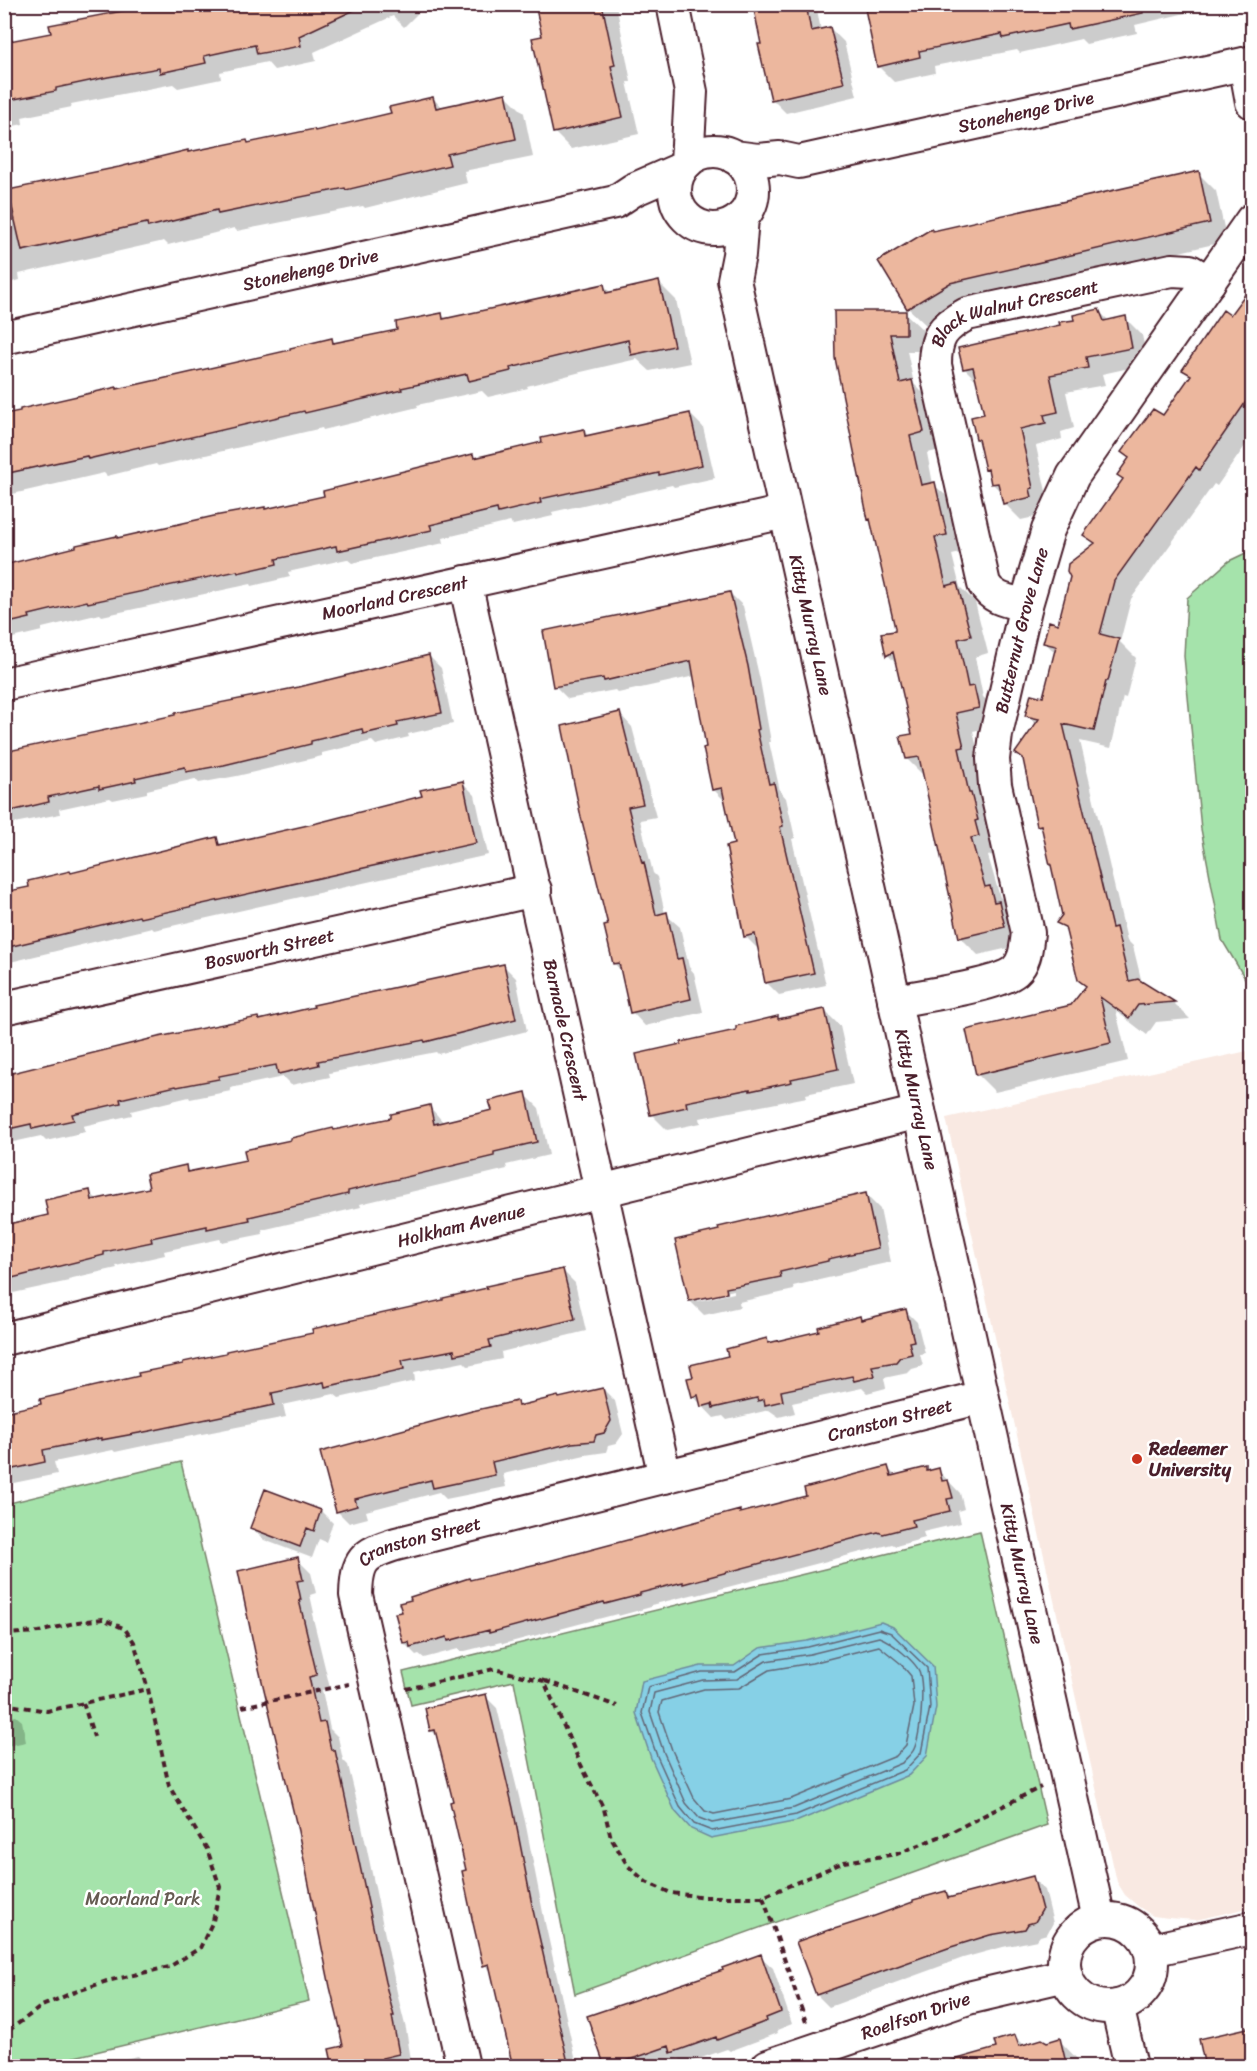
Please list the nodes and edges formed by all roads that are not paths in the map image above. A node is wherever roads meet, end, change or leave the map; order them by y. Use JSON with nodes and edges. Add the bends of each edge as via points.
{"nodes":[{"id":1,"x":673,"y":4,"type":"edge"},
{"id":2,"x":1249,"y":63,"type":"edge"},
{"id":3,"x":691,"y":92,"type":"junction"},
{"id":4,"x":1252,"y":102,"type":"edge"},
{"id":5,"x":728,"y":154,"type":"junction"},
{"id":6,"x":799,"y":162,"type":"junction"},
{"id":7,"x":684,"y":166,"type":"junction"},
{"id":8,"x":615,"y":202,"type":"junction"},
{"id":9,"x":746,"y":211,"type":"junction"},
{"id":10,"x":1252,"y":220,"type":"edge"},
{"id":11,"x":694,"y":222,"type":"junction"},
{"id":12,"x":734,"y":280,"type":"junction"},
{"id":13,"x":1209,"y":282,"type":"junction"},
{"id":14,"x":4,"y":338,"type":"edge"},
{"id":15,"x":785,"y":512,"type":"junction"},
{"id":16,"x":465,"y":582,"type":"junction"},
{"id":17,"x":1026,"y":605,"type":"junction"},
{"id":18,"x":4,"y":684,"type":"edge"},
{"id":19,"x":535,"y":890,"type":"junction"},
{"id":20,"x":894,"y":1001,"type":"junction"},
{"id":21,"x":4,"y":1008,"type":"edge"},
{"id":22,"x":919,"y":1112,"type":"junction"},
{"id":23,"x":602,"y":1191,"type":"junction"},
{"id":24,"x":4,"y":1339,"type":"edge"},
{"id":25,"x":982,"y":1397,"type":"junction"},
{"id":26,"x":665,"y":1477,"type":"junction"},
{"id":27,"x":1099,"y":1919,"type":"junction"},
{"id":28,"x":1252,"y":1928,"type":"edge"},
{"id":29,"x":1151,"y":1950,"type":"junction"},
{"id":30,"x":1066,"y":1975,"type":"junction"},
{"id":31,"x":1117,"y":2006,"type":"junction"},
{"id":32,"x":841,"y":2054,"type":"edge"},
{"id":33,"x":463,"y":2067,"type":"edge"},
{"id":34,"x":768,"y":2067,"type":"edge"},
{"id":35,"x":1131,"y":2067,"type":"edge"}],
"edges":[{"from":1,"to":3,"type":"street"},
{"from":2,"to":4,"type":"street"},
{"from":2,"to":6,"type":"street","name":"Stonehenge Drive"},
{"from":3,"to":5,"type":"street"},
{"from":3,"to":7,"type":"street"},
{"from":5,"to":6,"type":"street","name":"Stonehenge Drive"},
{"from":5,"to":7,"type":"street","via":[[710,151]]},
{"from":5,"to":9,"type":"street","via":[[743,164],[753,184]]},
{"from":6,"to":9,"type":"street","name":"Stonehenge Drive","via":[[766,188]]},
{"from":7,"to":8,"type":"street","name":"Stonehenge Drive"},
{"from":7,"to":11,"type":"street","via":[[675,190],[682,211]]},
{"from":8,"to":11,"type":"street","name":"Stonehenge Drive","via":[[664,210]]},
{"from":8,"to":14,"type":"street","name":"Stonehenge Drive"},
{"from":9,"to":11,"type":"street","via":[[721,228]]},
{"from":9,"to":12,"type":"street","name":"Kitty Murray Lane"},
{"from":10,"to":13,"type":"street","name":"Butternut Grove Lane"},
{"from":11,"to":12,"type":"street","name":"Kitty Murray Lane"},
{"from":12,"to":15,"type":"street","name":"Kitty Murray Lane"},
{"from":13,"to":17,"type":"street","name":"Butternut Grove Lane","via":[[1073,476],[1048,530]]},
{"from":13,"to":17,"type":"street","name":"Black Walnut Crescent","via":[[1190,271],[1172,270],[967,314],[951,322],[940,335],[935,365],[984,584],[998,598]]},
{"from":15,"to":16,"type":"street","name":"Moorland Crescent"},
{"from":15,"to":20,"type":"street","name":"Kitty Murray Lane"},
{"from":16,"to":18,"type":"street","name":"Moorland Crescent"},
{"from":16,"to":19,"type":"street","name":"Barnacle Crescent"},
{"from":17,"to":20,"type":"street","name":"Butternut Grove Lane","via":[[993,759],[1028,933],[1026,954],[1016,970],[1000,980]]},
{"from":19,"to":21,"type":"street","name":"Bosworth Street"},
{"from":19,"to":23,"type":"street","name":"Barnacle Crescent"},
{"from":20,"to":22,"type":"street","name":"Kitty Murray Lane"},
{"from":22,"to":23,"type":"street","name":"Holkham Avenue"},
{"from":22,"to":25,"type":"street","name":"Kitty Murray Lane"},
{"from":23,"to":24,"type":"street","name":"Holkham Avenue"},
{"from":23,"to":26,"type":"street","name":"Barnacle Crescent"},
{"from":25,"to":26,"type":"street","name":"Cranston Street"},
{"from":25,"to":27,"type":"street","name":"Kitty Murray Lane"},
{"from":26,"to":33,"type":"street","name":"Cranston Street","via":[[376,1550],[362,1561],[356,1578],[356,1595]]},
{"from":27,"to":29,"type":"street","via":[[1119,1920],[1137,1928]]},
{"from":27,"to":30,"type":"street","via":[[1074,1934],[1064,1960]]},
{"from":28,"to":29,"type":"street"},
{"from":29,"to":31,"type":"street","via":[[1153,1965],[1142,1992]]},
{"from":30,"to":31,"type":"street","via":[[1075,1992],[1091,2003]]},
{"from":30,"to":32,"type":"street","name":"Roelfson Drive","via":[[968,1998]]},
{"from":31,"to":35,"type":"street"},
{"from":32,"to":34,"type":"street","name":"Roelfson Drive"}]}
